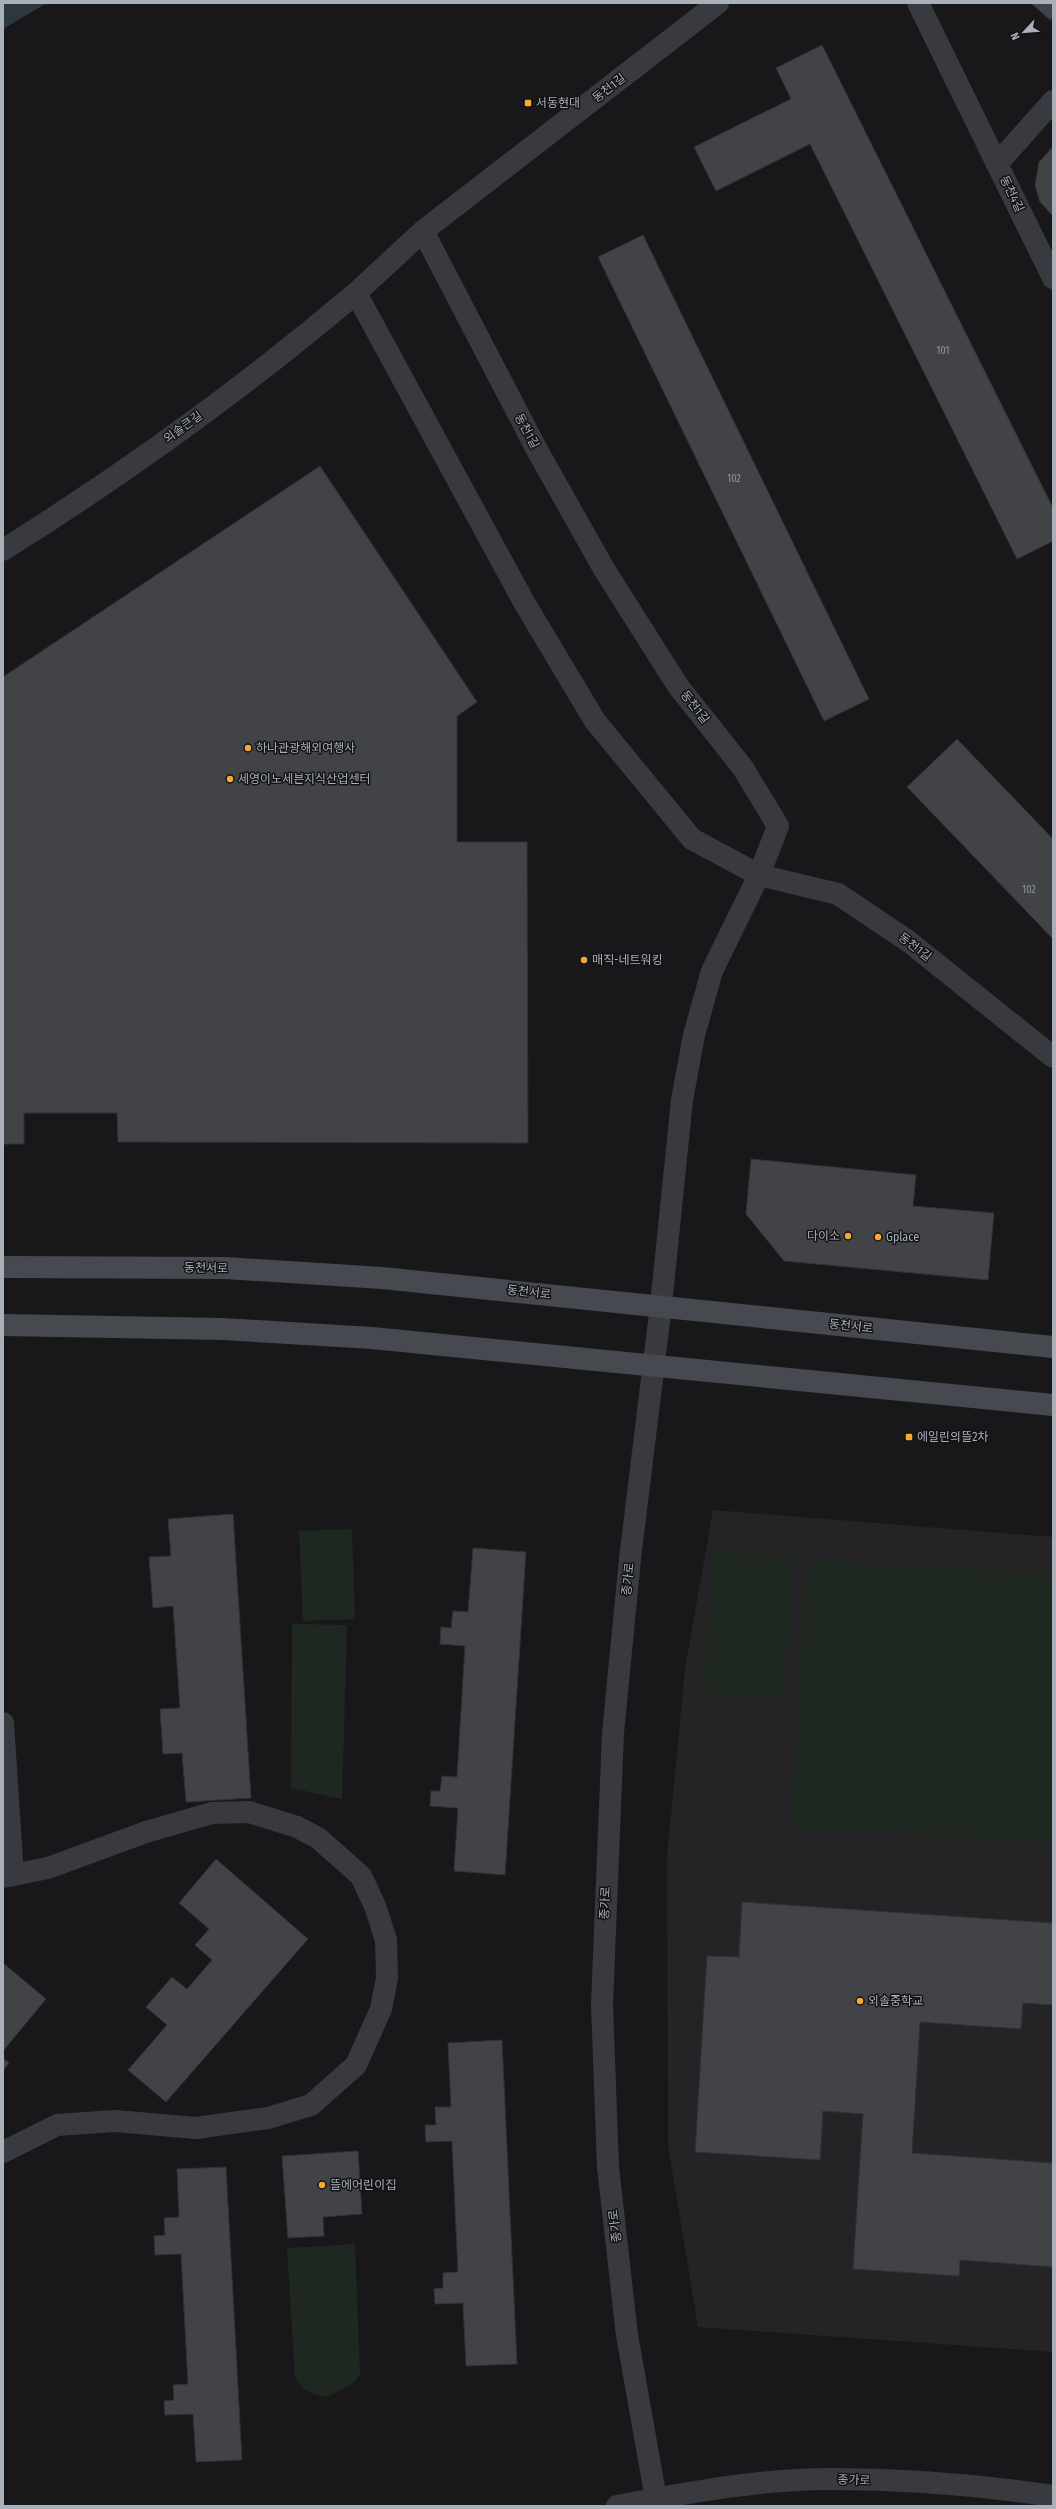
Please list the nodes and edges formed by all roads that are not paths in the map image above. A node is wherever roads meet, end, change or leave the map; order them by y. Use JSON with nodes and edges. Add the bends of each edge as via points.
{"nodes":[{"id":1,"x":718,"y":3,"type":"edge"},
{"id":2,"x":918,"y":3,"type":"edge"},
{"id":3,"x":1053,"y":101,"type":"edge"},
{"id":4,"x":997,"y":164,"type":"junction"},
{"id":5,"x":423,"y":231,"type":"junction"},
{"id":6,"x":1053,"y":278,"type":"edge"},
{"id":7,"x":356,"y":293,"type":"junction"},
{"id":8,"x":3,"y":550,"type":"edge"},
{"id":9,"x":760,"y":875,"type":"junction"},
{"id":10,"x":1053,"y":1057,"type":"edge"},
{"id":11,"x":3,"y":1267,"type":"edge"},
{"id":12,"x":662,"y":1305,"type":"junction"},
{"id":13,"x":3,"y":1325,"type":"edge"},
{"id":14,"x":1053,"y":1347,"type":"edge"},
{"id":15,"x":654,"y":1365,"type":"junction"},
{"id":16,"x":1053,"y":1405,"type":"edge"},
{"id":17,"x":3,"y":1723,"type":"edge"},
{"id":18,"x":8,"y":1876,"type":"edge"},
{"id":19,"x":3,"y":2152,"type":"edge"},
{"id":20,"x":1053,"y":2496,"type":"edge"},
{"id":21,"x":656,"y":2499,"type":"junction"},
{"id":22,"x":617,"y":2506,"type":"edge"}],
"edges":[{"from":1,"to":5,"type":"street","name":"동천1길"},
{"from":2,"to":4,"type":"street"},
{"from":3,"to":4,"type":"street","name":"동천4길"},
{"from":4,"to":6,"type":"street","name":"동천4길"},
{"from":5,"to":7,"type":"street","name":"동천1길"},
{"from":5,"to":9,"type":"street","name":"동천1길","via":[[537,450],[604,569],[678,686],[743,768],[778,826]]},
{"from":7,"to":8,"type":"street","name":"외솔큰길","via":[[275,361],[61,514]]},
{"from":7,"to":9,"type":"street","via":[[525,604],[595,721],[692,839]]},
{"from":9,"to":10,"type":"street","name":"동천1길","via":[[838,894],[908,940]]},
{"from":9,"to":12,"type":"street","name":"종가로","via":[[712,971],[694,1035],[682,1100]]},
{"from":11,"to":12,"type":"main road","name":"동천서로","via":[[225,1268],[382,1278]]},
{"from":12,"to":14,"type":"main road","name":"동천서로"},
{"from":12,"to":15,"type":"street","name":"종가로"},
{"from":13,"to":15,"type":"main road","via":[[238,1330],[372,1338]]},
{"from":15,"to":16,"type":"main road"},
{"from":15,"to":21,"type":"street","name":"종가로","via":[[630,1559],[613,1733],[602,2004],[609,2175],[627,2335]]},
{"from":17,"to":18,"type":"street"},
{"from":18,"to":19,"type":"street","via":[[48,1868],[146,1832],[212,1813],[249,1812],[297,1827],[318,1838],[361,1876],[375,1906],[386,1940],[387,1978],[382,2009],[356,2065],[311,2105],[268,2118],[196,2128],[115,2121],[56,2125]]},
{"from":20,"to":21,"type":"street","name":"종가로","via":[[927,2483],[829,2479],[742,2486]]},
{"from":21,"to":22,"type":"street","name":"종가로"}]}
